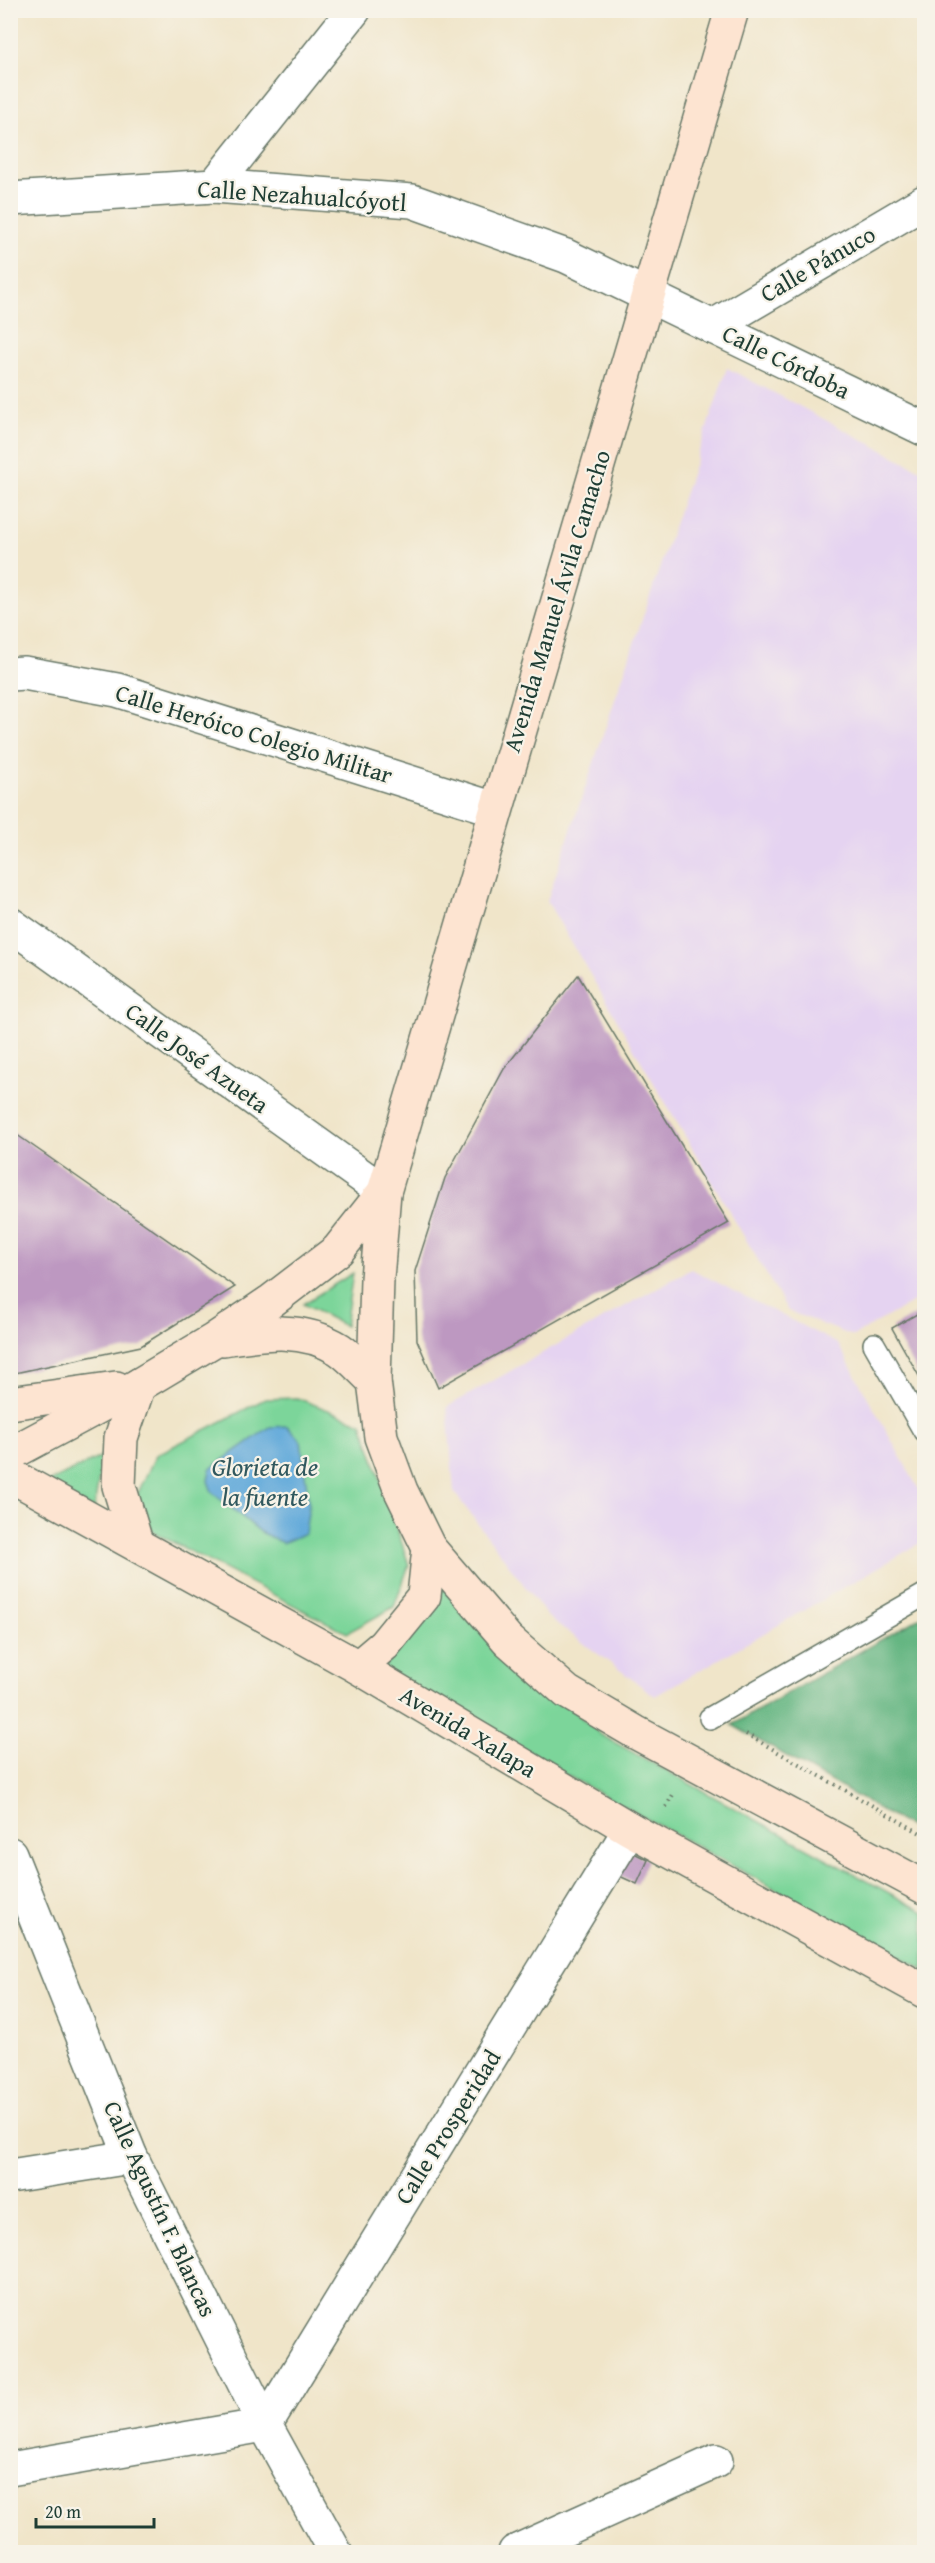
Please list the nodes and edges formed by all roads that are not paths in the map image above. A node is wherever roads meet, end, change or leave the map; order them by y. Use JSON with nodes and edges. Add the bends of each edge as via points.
{"nodes":[{"id":1,"x":354,"y":10,"type":"edge"},
{"id":2,"x":732,"y":10,"type":"edge"},
{"id":3,"x":214,"y":186,"type":"junction"},
{"id":4,"x":10,"y":199,"type":"edge"},
{"id":5,"x":924,"y":202,"type":"edge"},
{"id":6,"x":648,"y":294,"type":"junction"},
{"id":7,"x":712,"y":327,"type":"junction"},
{"id":8,"x":924,"y":429,"type":"edge"},
{"id":9,"x":10,"y":674,"type":"edge"},
{"id":10,"x":495,"y":809,"type":"junction"},
{"id":11,"x":10,"y":924,"type":"edge"},
{"id":12,"x":384,"y":1192,"type":"junction"},
{"id":13,"x":214,"y":1340,"type":"junction"},
{"id":14,"x":874,"y":1344,"type":"dead end"},
{"id":15,"x":374,"y":1381,"type":"junction"},
{"id":16,"x":139,"y":1385,"type":"junction"},
{"id":17,"x":10,"y":1403,"type":"edge"},
{"id":18,"x":924,"y":1431,"type":"edge"},
{"id":19,"x":10,"y":1454,"type":"edge"},
{"id":20,"x":10,"y":1474,"type":"edge"},
{"id":21,"x":136,"y":1542,"type":"junction"},
{"id":22,"x":429,"y":1548,"type":"junction"},
{"id":23,"x":924,"y":1594,"type":"edge"},
{"id":24,"x":358,"y":1667,"type":"junction"},
{"id":25,"x":710,"y":1718,"type":"dead end"},
{"id":26,"x":630,"y":1829,"type":"junction"},
{"id":27,"x":10,"y":1854,"type":"edge"},
{"id":28,"x":924,"y":1887,"type":"edge"},
{"id":29,"x":924,"y":1991,"type":"edge"},
{"id":30,"x":131,"y":2157,"type":"junction"},
{"id":31,"x":10,"y":2176,"type":"edge"},
{"id":32,"x":265,"y":2425,"type":"junction"},
{"id":33,"x":716,"y":2461,"type":"dead end"},
{"id":34,"x":10,"y":2469,"type":"edge"},
{"id":35,"x":335,"y":2553,"type":"edge"},
{"id":36,"x":515,"y":2553,"type":"edge"}],
"edges":[{"from":1,"to":3,"type":"street"},
{"from":2,"to":6,"type":"main road","name":"Avenida Manuel Ávila Camacho"},
{"from":3,"to":4,"type":"street","name":"Calle Nezahualcóyotl"},
{"from":3,"to":6,"type":"street","name":"Calle Nezahualcóyotl","via":[[412,201],[566,256]]},
{"from":5,"to":7,"type":"street","name":"Calle Pánuco"},
{"from":6,"to":7,"type":"street","name":"Calle Córdoba"},
{"from":6,"to":10,"type":"main road","name":"Avenida Manuel Ávila Camacho"},
{"from":7,"to":8,"type":"street","name":"Calle Córdoba"},
{"from":9,"to":10,"type":"street","name":"Calle Heróico Colegio Militar","via":[[24,673],[117,690]]},
{"from":10,"to":12,"type":"main road","name":"Avenida Manuel Ávila Camacho"},
{"from":11,"to":12,"type":"street","name":"Calle José Azueta"},
{"from":12,"to":13,"type":"main road","name":"Avenida Manuel Ávila Camacho","via":[[338,1250]]},
{"from":12,"to":15,"type":"main road","name":"Avenida Manuel Ávila Camacho"},
{"from":13,"to":15,"type":"main road","via":[[272,1331],[308,1336],[339,1349]]},
{"from":13,"to":16,"type":"main road","name":"Avenida Manuel Ávila Camacho"},
{"from":14,"to":18,"type":"lane"},
{"from":15,"to":22,"type":"main road","via":[[381,1437],[401,1491]]},
{"from":16,"to":17,"type":"main road"},
{"from":16,"to":19,"type":"main road","name":"Avenida Manuel Ávila Camacho"},
{"from":16,"to":21,"type":"main road","via":[[121,1438],[118,1486]]},
{"from":20,"to":21,"type":"main road","name":"Avenida Xalapa"},
{"from":21,"to":24,"type":"main road","name":"Avenida Xalapa"},
{"from":22,"to":24,"type":"main road","via":[[424,1596],[384,1645]]},
{"from":22,"to":28,"type":"main road","via":[[508,1640],[567,1692]]},
{"from":23,"to":25,"type":"lane"},
{"from":24,"to":26,"type":"main road","name":"Avenida Xalapa"},
{"from":26,"to":29,"type":"main road","name":"Avenida Xalapa"},
{"from":26,"to":32,"type":"street","name":"Calle Prosperidad"},
{"from":27,"to":30,"type":"street","name":"Calle Agustín F. Blancas"},
{"from":30,"to":31,"type":"street"},
{"from":30,"to":32,"type":"street","name":"Calle Agustín F. Blancas"},
{"from":32,"to":34,"type":"street"},
{"from":32,"to":35,"type":"street","name":"Calle Agustín F. Blancas"},
{"from":33,"to":36,"type":"street"}]}
